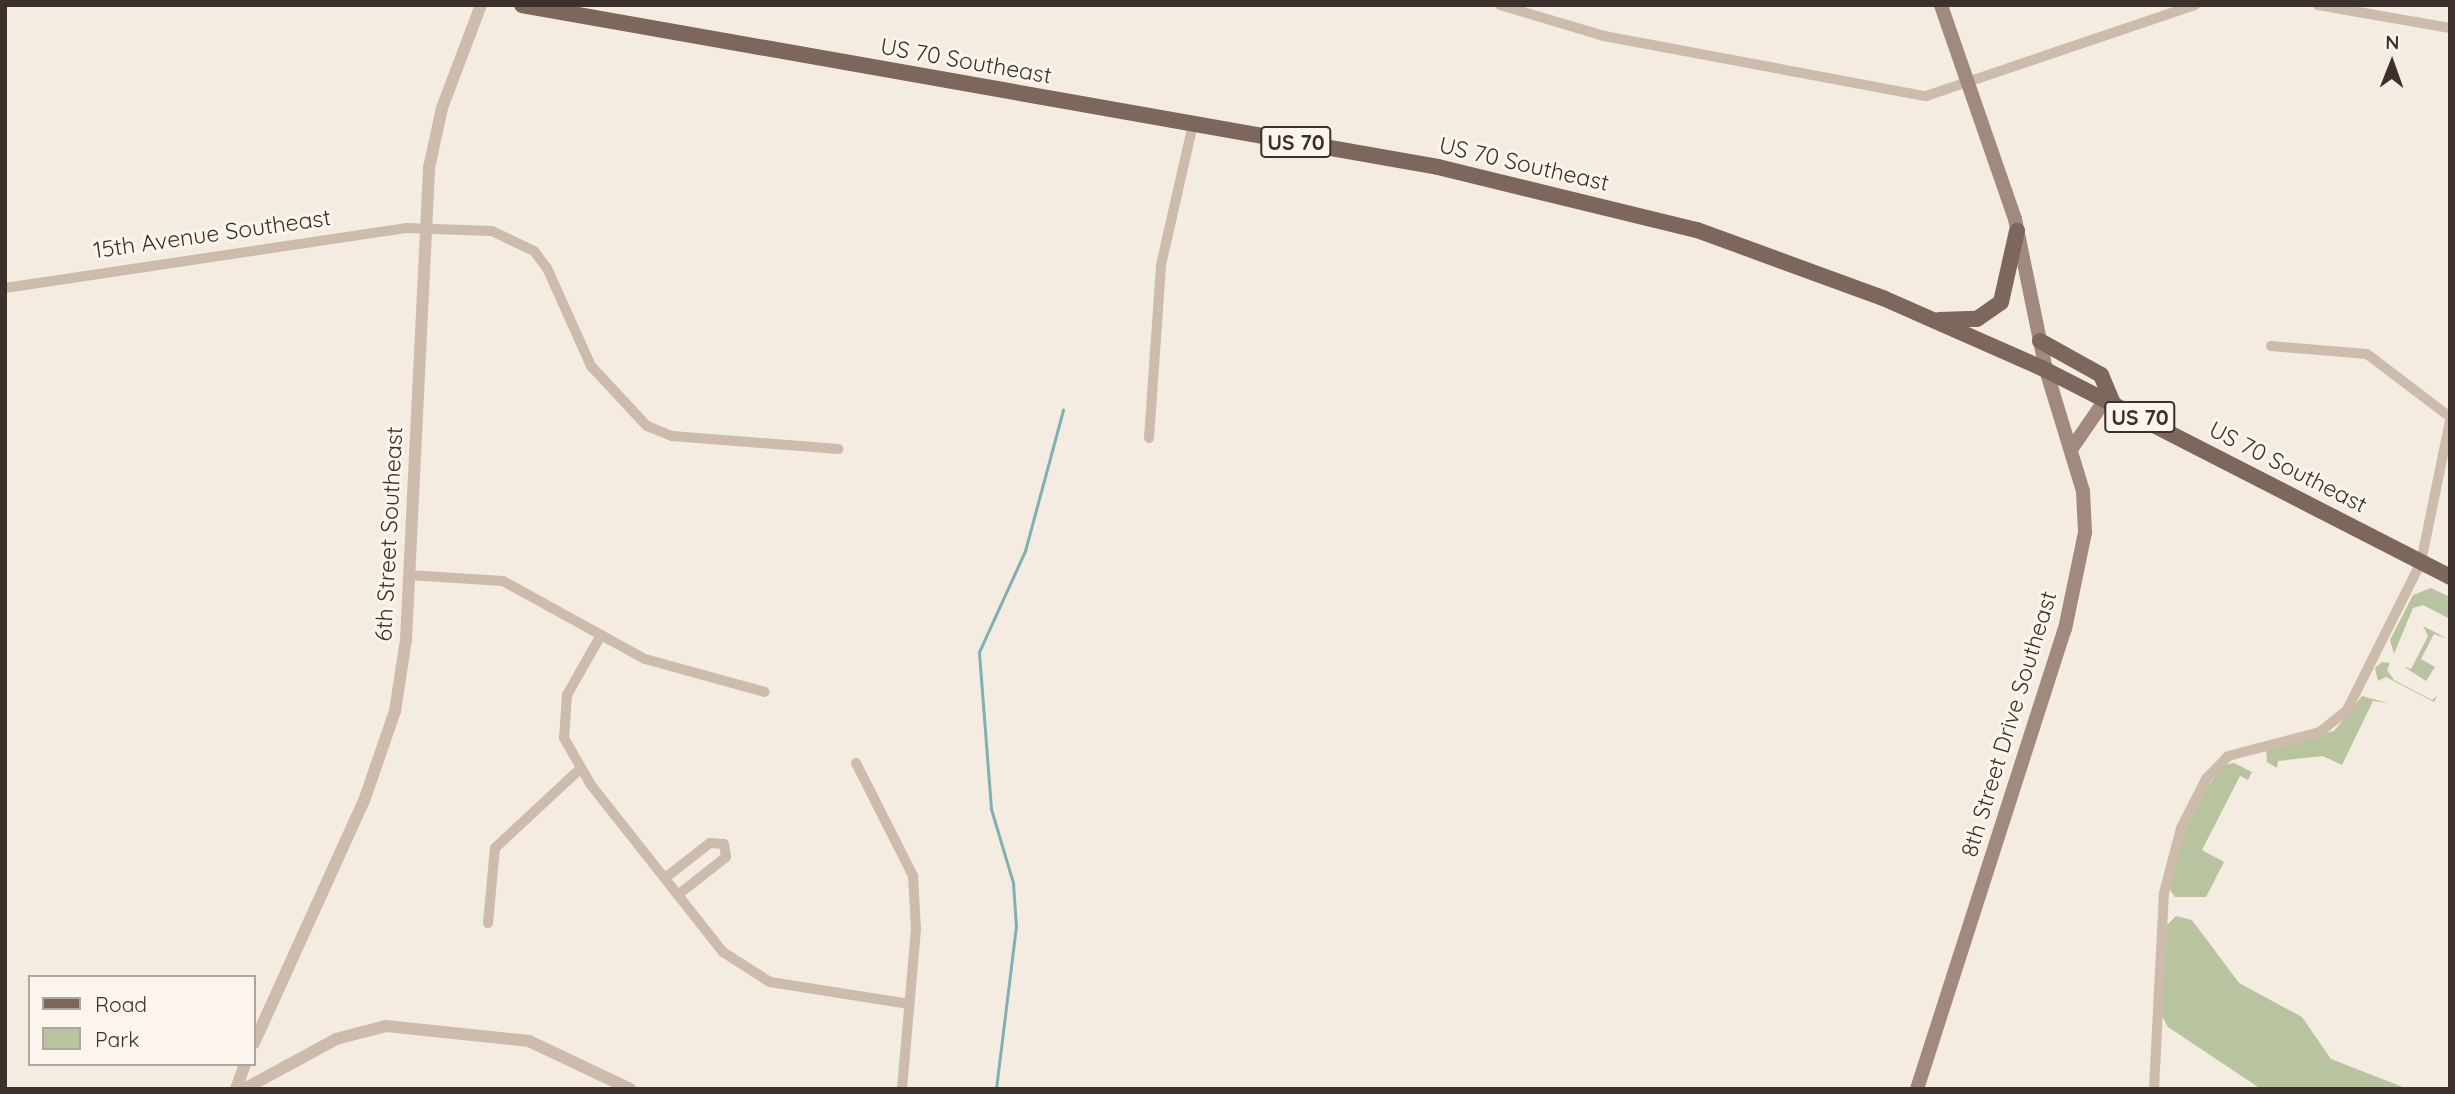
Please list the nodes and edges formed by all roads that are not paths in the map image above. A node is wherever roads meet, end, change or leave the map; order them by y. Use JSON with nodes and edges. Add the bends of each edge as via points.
{"nodes":[{"id":1,"x":481,"y":5,"type":"edge"},
{"id":2,"x":522,"y":5,"type":"edge"},
{"id":3,"x":1500,"y":5,"type":"edge"},
{"id":4,"x":1941,"y":5,"type":"edge"},
{"id":5,"x":2195,"y":5,"type":"edge"},
{"id":6,"x":2318,"y":5,"type":"edge"},
{"id":7,"x":2450,"y":28,"type":"edge"},
{"id":8,"x":1969,"y":85,"type":"junction"},
{"id":9,"x":1193,"y":124,"type":"junction"},
{"id":10,"x":426,"y":226,"type":"junction"},
{"id":11,"x":2017,"y":231,"type":"junction"},
{"id":12,"x":5,"y":288,"type":"edge"},
{"id":13,"x":1931,"y":320,"type":"junction"},
{"id":14,"x":2040,"y":341,"type":"junction"},
{"id":15,"x":2272,"y":346,"type":"dead end"},
{"id":16,"x":2046,"y":370,"type":"junction"},
{"id":17,"x":2109,"y":401,"type":"junction"},
{"id":18,"x":2450,"y":419,"type":"edge"},
{"id":19,"x":1149,"y":438,"type":"dead end"},
{"id":20,"x":2073,"y":448,"type":"junction"},
{"id":21,"x":838,"y":449,"type":"dead end"},
{"id":22,"x":2421,"y":562,"type":"junction"},
{"id":23,"x":409,"y":575,"type":"junction"},
{"id":24,"x":2450,"y":577,"type":"edge"},
{"id":25,"x":601,"y":635,"type":"junction"},
{"id":26,"x":765,"y":692,"type":"dead end"},
{"id":27,"x":856,"y":763,"type":"dead end"},
{"id":28,"x":580,"y":769,"type":"junction"},
{"id":29,"x":665,"y":878,"type":"junction"},
{"id":30,"x":679,"y":894,"type":"junction"},
{"id":31,"x":488,"y":923,"type":"dead end"},
{"id":32,"x":909,"y":1004,"type":"junction"},
{"id":33,"x":256,"y":1039,"type":"edge"},
{"id":34,"x":244,"y":1066,"type":"edge"},
{"id":35,"x":236,"y":1089,"type":"edge"},
{"id":36,"x":244,"y":1089,"type":"edge"},
{"id":37,"x":630,"y":1089,"type":"edge"},
{"id":38,"x":902,"y":1089,"type":"edge"},
{"id":39,"x":1917,"y":1089,"type":"edge"},
{"id":40,"x":2154,"y":1089,"type":"edge"}],
"edges":[{"from":1,"to":10,"type":"street","name":"6th Street Southeast","via":[[436,126]]},
{"from":2,"to":9,"type":"main road","name":"US 70 Southeast","number":"US 70"},
{"from":3,"to":8,"type":"street","via":[[1595,34],[1917,95]]},
{"from":4,"to":8,"type":"main road","name":"8th Street Drive Southeast"},
{"from":5,"to":8,"type":"street"},
{"from":6,"to":7,"type":"street"},
{"from":8,"to":11,"type":"main road","name":"8th Street Drive Southeast"},
{"from":9,"to":13,"type":"main road","name":"US 70 Southeast","number":"US 70","via":[[1461,172],[1636,213],[1770,256]]},
{"from":9,"to":19,"type":"street","via":[[1158,288]]},
{"from":10,"to":12,"type":"street","name":"15th Avenue Southeast"},
{"from":10,"to":21,"type":"street","name":"15th Avenue Southeast","via":[[492,231],[534,251],[591,366],[647,426],[672,436]]},
{"from":10,"to":23,"type":"street","name":"6th Street Southeast"},
{"from":11,"to":13,"type":"main road","via":[[2001,302],[1977,319]]},
{"from":11,"to":14,"type":"main road","name":"8th Street Drive Southeast"},
{"from":13,"to":16,"type":"main road","name":"US 70 Southeast","number":"US 70"},
{"from":14,"to":16,"type":"main road","name":"8th Street Drive Southeast"},
{"from":14,"to":17,"type":"main road","via":[[2101,375]]},
{"from":15,"to":18,"type":"street","via":[[2367,354]]},
{"from":16,"to":17,"type":"main road","name":"US 70 Southeast","number":"US 70"},
{"from":16,"to":20,"type":"main road","name":"8th Street Drive Southeast"},
{"from":17,"to":20,"type":"main road"},
{"from":17,"to":22,"type":"main road","name":"US 70 Southeast","number":"US 70"},
{"from":18,"to":22,"type":"street"},
{"from":20,"to":39,"type":"main road","name":"8th Street Drive Southeast","via":[[2085,532],[2073,602]]},
{"from":22,"to":24,"type":"main road","name":"US 70 Southeast","number":"US 70"},
{"from":22,"to":40,"type":"street","via":[[2340,718],[2312,735],[2239,749],[2201,786],[2168,868]]},
{"from":23,"to":25,"type":"street","via":[[503,581]]},
{"from":23,"to":33,"type":"street","name":"6th Street Southeast","via":[[401,682],[381,759]]},
{"from":25,"to":26,"type":"street","via":[[645,659]]},
{"from":25,"to":28,"type":"street","via":[[563,710],[564,738]]},
{"from":27,"to":32,"type":"street","via":[[913,876],[916,929]]},
{"from":28,"to":29,"type":"street"},
{"from":28,"to":31,"type":"street","via":[[495,848]]},
{"from":29,"to":30,"type":"street"},
{"from":29,"to":30,"type":"street","via":[[710,843],[724,844],[726,857]]},
{"from":30,"to":32,"type":"street","via":[[723,952],[750,974],[789,987]]},
{"from":32,"to":38,"type":"street"},
{"from":34,"to":35,"type":"street"},
{"from":36,"to":37,"type":"street","via":[[336,1040],[386,1026],[529,1041]]}]}
